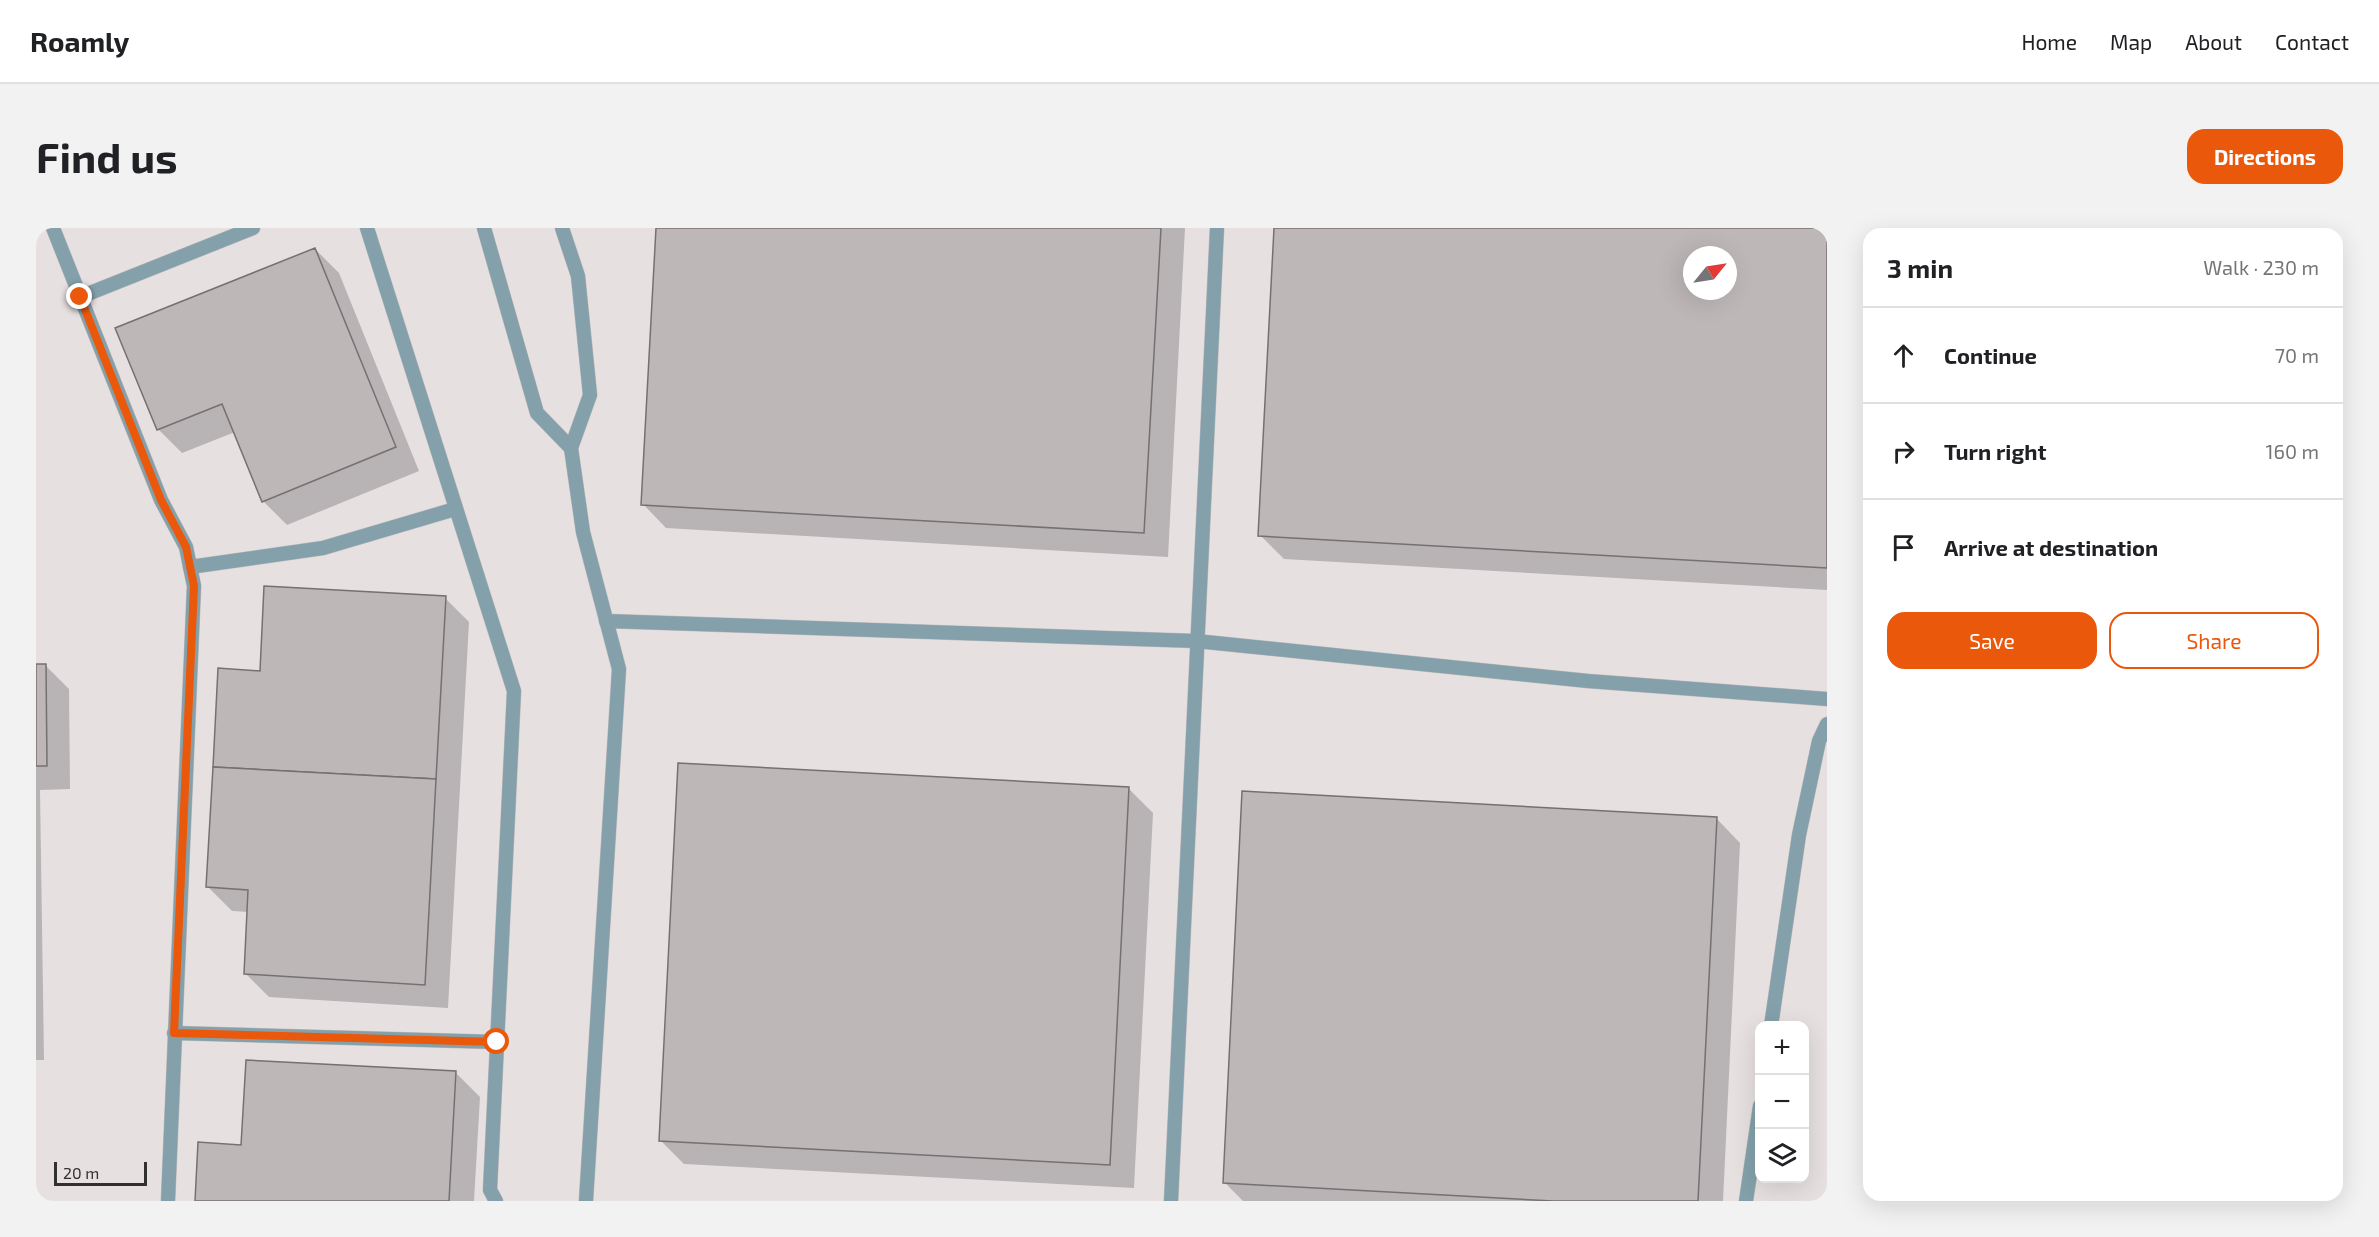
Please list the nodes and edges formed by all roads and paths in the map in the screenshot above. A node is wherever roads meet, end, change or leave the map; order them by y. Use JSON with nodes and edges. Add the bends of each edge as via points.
{"nodes":[{"id":1,"x":52,"y":228,"type":"edge"},
{"id":2,"x":253,"y":228,"type":"edge"},
{"id":3,"x":367,"y":228,"type":"edge"},
{"id":4,"x":484,"y":228,"type":"edge"},
{"id":5,"x":562,"y":228,"type":"edge"},
{"id":6,"x":1217,"y":228,"type":"edge"},
{"id":7,"x":80,"y":297,"type":"junction"},
{"id":8,"x":571,"y":447,"type":"junction"},
{"id":9,"x":455,"y":508,"type":"junction"},
{"id":10,"x":190,"y":567,"type":"junction"},
{"id":11,"x":606,"y":621,"type":"junction"},
{"id":12,"x":1196,"y":640,"type":"junction"},
{"id":13,"x":1827,"y":699,"type":"edge"},
{"id":14,"x":1827,"y":724,"type":"edge"},
{"id":15,"x":1772,"y":1021,"type":"edge"},
{"id":16,"x":174,"y":1033,"type":"junction"},
{"id":17,"x":497,"y":1042,"type":"junction"},
{"id":18,"x":1757,"y":1129,"type":"edge"},
{"id":19,"x":168,"y":1201,"type":"edge"},
{"id":20,"x":496,"y":1201,"type":"edge"},
{"id":21,"x":586,"y":1201,"type":"edge"},
{"id":22,"x":1171,"y":1201,"type":"edge"},
{"id":23,"x":1746,"y":1201,"type":"edge"}],
"edges":[{"from":1,"to":7,"type":"lane"},
{"from":2,"to":7,"type":"lane"},
{"from":3,"to":9,"type":"lane"},
{"from":4,"to":8,"type":"lane","via":[[537,413]]},
{"from":5,"to":8,"type":"lane","via":[[578,276],[590,395]]},
{"from":6,"to":12,"type":"lane"},
{"from":7,"to":10,"type":"lane","via":[[161,500],[186,547]]},
{"from":8,"to":11,"type":"lane","via":[[583,532]]},
{"from":9,"to":10,"type":"lane","via":[[323,548]]},
{"from":9,"to":17,"type":"lane","via":[[514,691]]},
{"from":10,"to":16,"type":"lane","via":[[194,586]]},
{"from":11,"to":12,"type":"lane"},
{"from":11,"to":21,"type":"lane","via":[[619,669]]},
{"from":12,"to":13,"type":"lane","via":[[1588,681]]},
{"from":12,"to":22,"type":"lane"},
{"from":14,"to":15,"type":"lane","via":[[1819,741],[1799,835]]},
{"from":16,"to":17,"type":"lane"},
{"from":16,"to":19,"type":"lane"},
{"from":17,"to":20,"type":"lane","via":[[490,1190]]},
{"from":18,"to":23,"type":"lane"}]}
